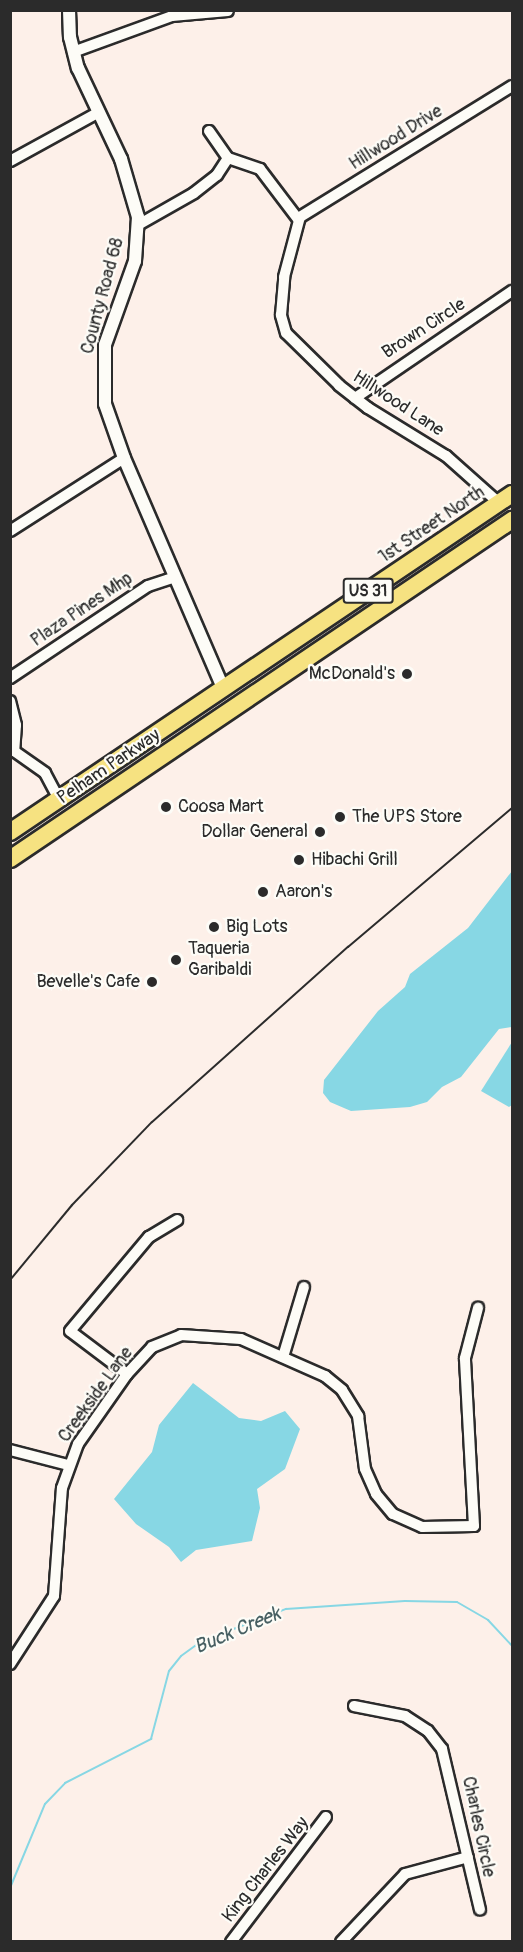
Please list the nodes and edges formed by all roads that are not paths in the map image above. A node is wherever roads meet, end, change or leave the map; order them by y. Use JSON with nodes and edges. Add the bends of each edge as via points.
{"nodes":[{"id":1,"x":69,"y":10,"type":"edge"},
{"id":2,"x":228,"y":11,"type":"edge"},
{"id":3,"x":73,"y":52,"type":"junction"},
{"id":4,"x":513,"y":86,"type":"edge"},
{"id":5,"x":99,"y":112,"type":"junction"},
{"id":6,"x":209,"y":131,"type":"dead end"},
{"id":7,"x":228,"y":158,"type":"junction"},
{"id":8,"x":10,"y":161,"type":"edge"},
{"id":9,"x":298,"y":219,"type":"junction"},
{"id":10,"x":138,"y":225,"type":"junction"},
{"id":11,"x":513,"y":291,"type":"edge"},
{"id":12,"x":355,"y":398,"type":"junction"},
{"id":13,"x":124,"y":458,"type":"junction"},
{"id":14,"x":506,"y":498,"type":"edge"},
{"id":15,"x":513,"y":518,"type":"edge"},
{"id":16,"x":10,"y":531,"type":"edge"},
{"id":17,"x":402,"y":568,"type":"junction"},
{"id":18,"x":175,"y":577,"type":"junction"},
{"id":19,"x":415,"y":586,"type":"junction"},
{"id":20,"x":314,"y":628,"type":"junction"},
{"id":21,"x":325,"y":646,"type":"junction"},
{"id":22,"x":10,"y":678,"type":"edge"},
{"id":23,"x":224,"y":688,"type":"junction"},
{"id":24,"x":10,"y":701,"type":"edge"},
{"id":25,"x":230,"y":710,"type":"junction"},
{"id":26,"x":59,"y":799,"type":"junction"},
{"id":27,"x":30,"y":819,"type":"junction"},
{"id":28,"x":10,"y":832,"type":"edge"},
{"id":29,"x":44,"y":835,"type":"junction"},
{"id":30,"x":10,"y":859,"type":"edge"},
{"id":31,"x":177,"y":1220,"type":"dead end"},
{"id":32,"x":304,"y":1287,"type":"dead end"},
{"id":33,"x":478,"y":1308,"type":"dead end"},
{"id":34,"x":283,"y":1357,"type":"junction"},
{"id":35,"x":127,"y":1374,"type":"junction"},
{"id":36,"x":10,"y":1449,"type":"edge"},
{"id":37,"x":68,"y":1465,"type":"junction"},
{"id":38,"x":10,"y":1664,"type":"edge"},
{"id":39,"x":354,"y":1706,"type":"dead end"},
{"id":40,"x":326,"y":1817,"type":"dead end"},
{"id":41,"x":468,"y":1857,"type":"junction"},
{"id":42,"x":480,"y":1910,"type":"dead end"},
{"id":43,"x":231,"y":1941,"type":"edge"},
{"id":44,"x":341,"y":1941,"type":"edge"}],
"edges":[{"from":1,"to":3,"type":"street","name":"County Road 68"},
{"from":2,"to":3,"type":"street","via":[[172,16]]},
{"from":3,"to":5,"type":"street","name":"County Road 68"},
{"from":4,"to":9,"type":"street","name":"Hillwood Drive"},
{"from":5,"to":8,"type":"street"},
{"from":5,"to":10,"type":"street","name":"County Road 68","via":[[130,181]]},
{"from":6,"to":7,"type":"street"},
{"from":7,"to":9,"type":"street","via":[[261,169]]},
{"from":7,"to":10,"type":"street","via":[[217,175],[194,193]]},
{"from":9,"to":12,"type":"street","name":"Hillwood Lane","via":[[284,277],[283,328],[313,362]]},
{"from":10,"to":13,"type":"street","name":"County Road 68","via":[[135,261],[110,324],[103,358],[105,404]]},
{"from":11,"to":12,"type":"street","name":"Brown Circle"},
{"from":12,"to":14,"type":"street","name":"Hillwood Lane","via":[[433,446]]},
{"from":13,"to":16,"type":"street"},
{"from":13,"to":18,"type":"street","name":"County Road 68"},
{"from":14,"to":15,"type":"main road"},
{"from":14,"to":17,"type":"main road","name":"1st Street North","number":"US 31"},
{"from":15,"to":19,"type":"main road","number":"US 31"},
{"from":17,"to":19,"type":"main road"},
{"from":17,"to":20,"type":"main road","name":"1st Street North","number":"US 31"},
{"from":18,"to":22,"type":"street","name":"Plaza Pines Mhp","via":[[148,586]]},
{"from":18,"to":23,"type":"street","name":"County Road 68"},
{"from":19,"to":21,"type":"main road","number":"US 31"},
{"from":20,"to":21,"type":"main road"},
{"from":20,"to":23,"type":"main road","name":"1st Street North","number":"US 31"},
{"from":21,"to":25,"type":"main road","number":"US 31"},
{"from":23,"to":25,"type":"main road"},
{"from":23,"to":26,"type":"main road","name":"Pelham Parkway","number":"US 31"},
{"from":24,"to":26,"type":"street","via":[[16,725],[14,751],[45,773]]},
{"from":25,"to":29,"type":"main road","name":"Pelham Parkway","number":"US 31"},
{"from":26,"to":27,"type":"main road","name":"Pelham Parkway","number":"US 31"},
{"from":27,"to":28,"type":"main road","name":"Pelham Parkway","number":"US 31"},
{"from":27,"to":29,"type":"main road"},
{"from":29,"to":30,"type":"main road","name":"Pelham Parkway","number":"US 31"},
{"from":31,"to":35,"type":"street","via":[[148,1238],[70,1331]]},
{"from":32,"to":34,"type":"street"},
{"from":33,"to":34,"type":"street","name":"Creekside Lane","via":[[465,1359],[474,1526],[422,1527],[393,1514],[376,1494],[365,1469],[358,1416],[342,1390],[325,1376]]},
{"from":34,"to":35,"type":"street","name":"Creekside Lane","via":[[241,1339],[181,1335],[152,1347]]},
{"from":35,"to":37,"type":"street","name":"Creekside Lane"},
{"from":36,"to":37,"type":"street"},
{"from":37,"to":38,"type":"street","name":"Creekside Lane","via":[[62,1488],[54,1596]]},
{"from":39,"to":41,"type":"street","name":"Charles Circle","via":[[405,1716],[428,1731],[443,1752]]},
{"from":40,"to":43,"type":"street","name":"King Charles Way"},
{"from":41,"to":42,"type":"street","name":"Charles Circle"},
{"from":41,"to":44,"type":"street","via":[[405,1874]]}]}
